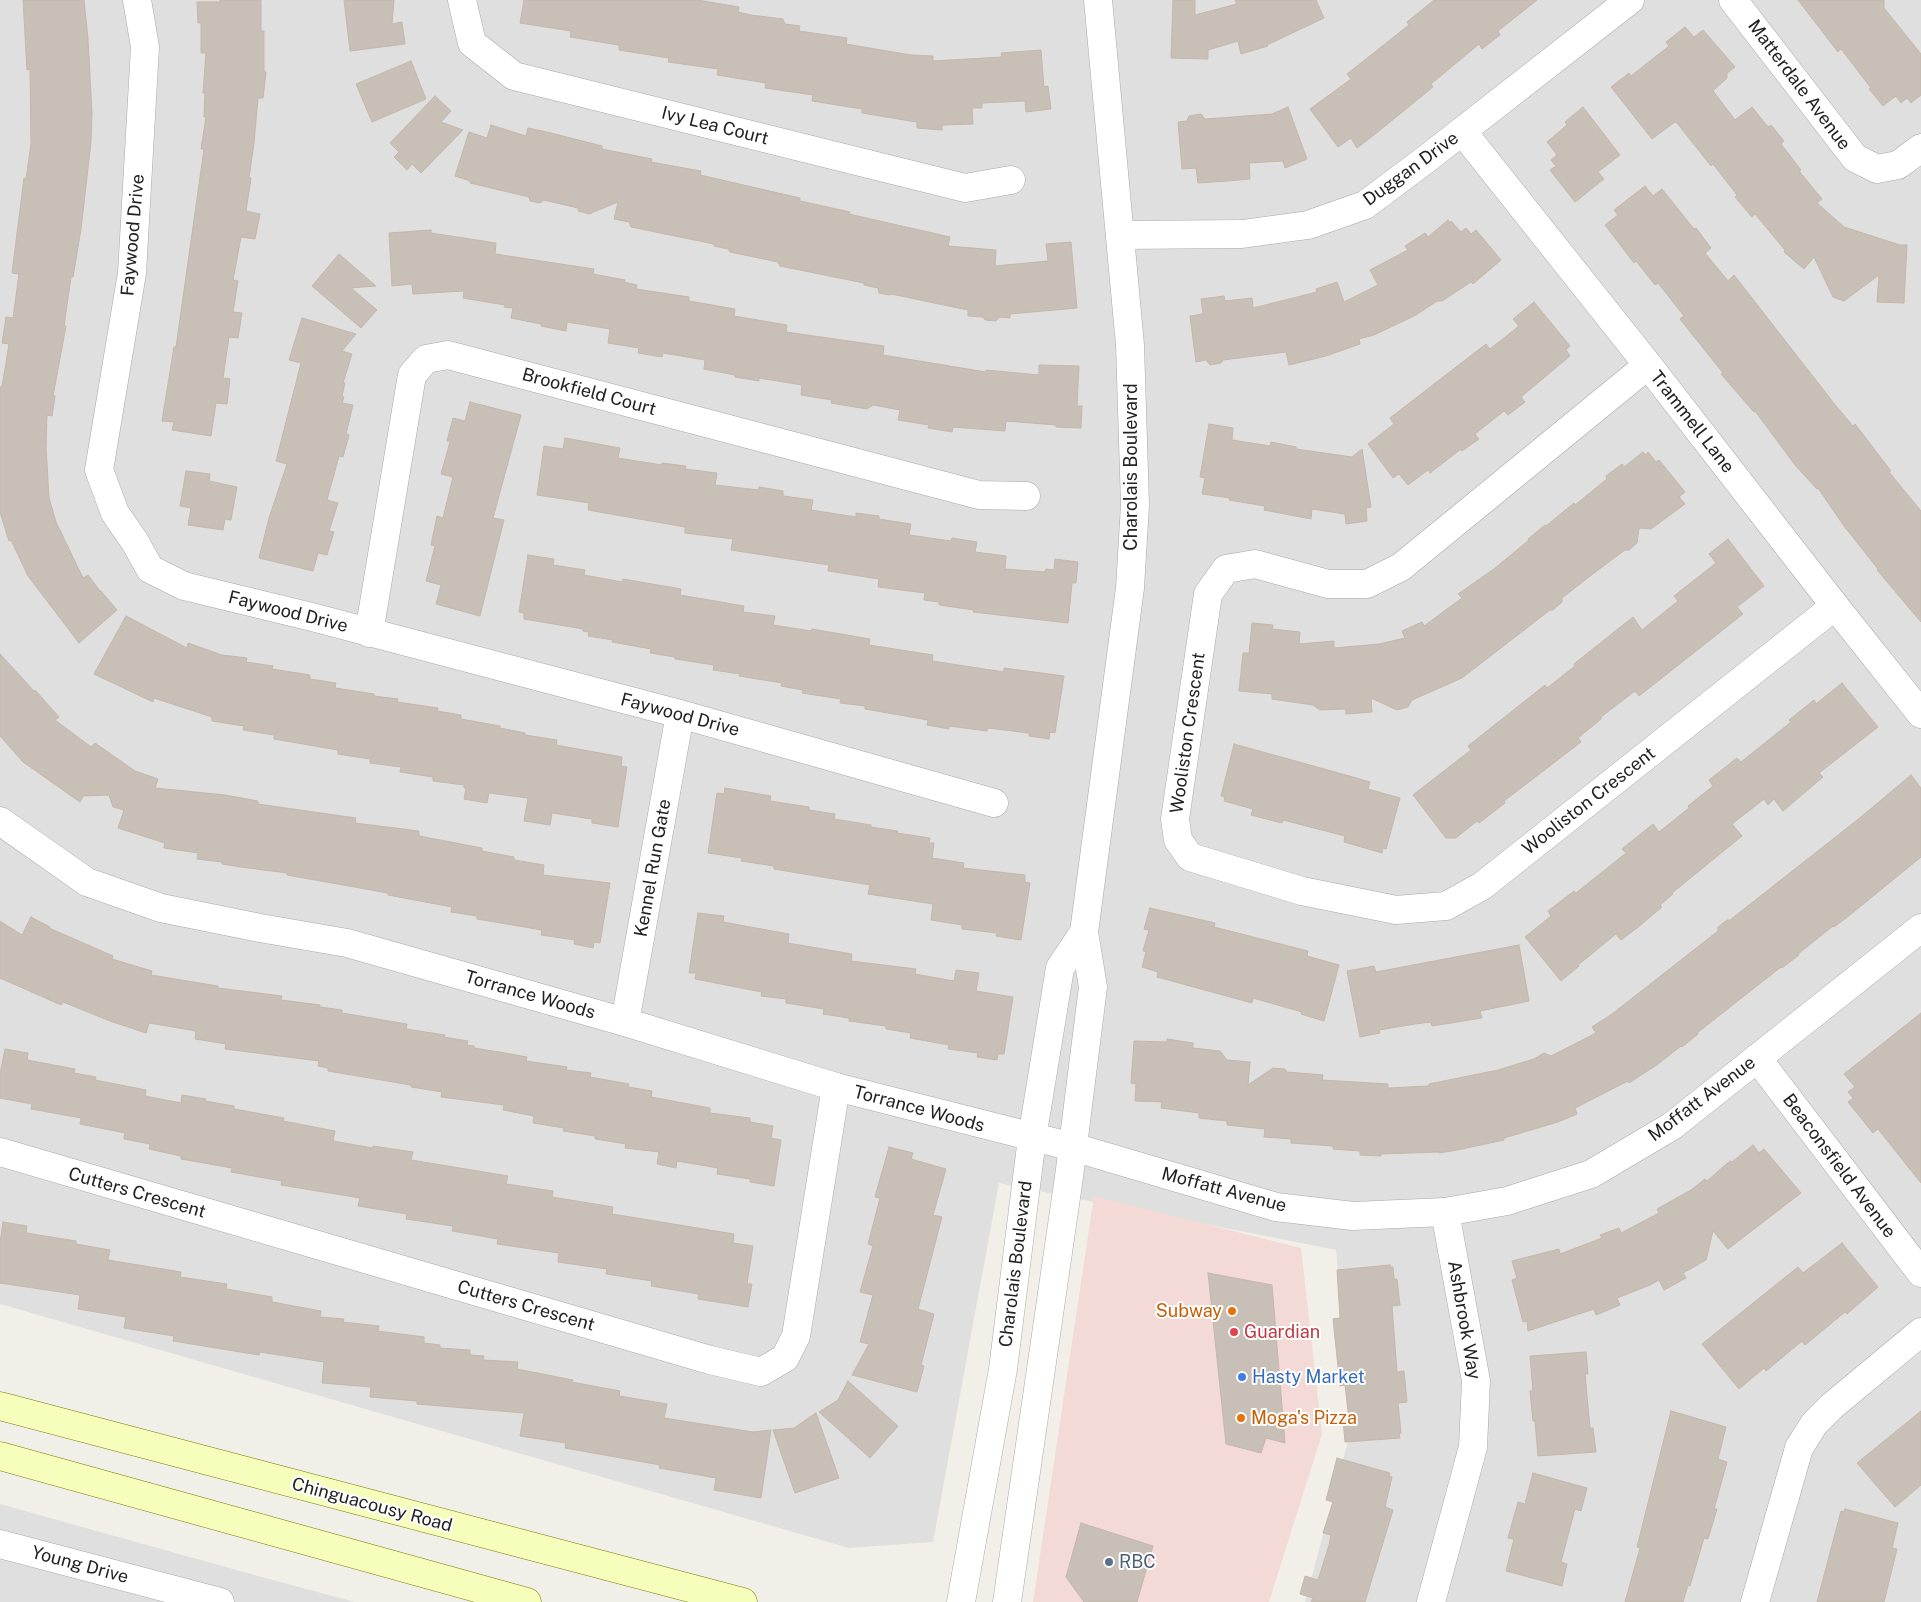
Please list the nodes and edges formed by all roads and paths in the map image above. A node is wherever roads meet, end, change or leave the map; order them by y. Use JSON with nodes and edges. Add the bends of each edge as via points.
{"nodes":[{"id":1,"x":137,"y":0,"type":"edge"},
{"id":2,"x":462,"y":0,"type":"edge"},
{"id":3,"x":1098,"y":0,"type":"edge"},
{"id":4,"x":1630,"y":0,"type":"edge"},
{"id":5,"x":1733,"y":0,"type":"edge"},
{"id":6,"x":1462,"y":131,"type":"junction"},
{"id":7,"x":1921,"y":148,"type":"edge"},
{"id":8,"x":1012,"y":180,"type":"dead end"},
{"id":9,"x":1120,"y":235,"type":"junction"},
{"id":10,"x":1648,"y":365,"type":"junction"},
{"id":11,"x":1026,"y":496,"type":"dead end"},
{"id":12,"x":1834,"y":606,"type":"junction"},
{"id":13,"x":369,"y":633,"type":"junction"},
{"id":14,"x":680,"y":714,"type":"junction"},
{"id":15,"x":1921,"y":714,"type":"edge"},
{"id":16,"x":994,"y":803,"type":"dead end"},
{"id":17,"x":0,"y":821,"type":"edge"},
{"id":18,"x":1921,"y":928,"type":"edge"},
{"id":19,"x":1084,"y":932,"type":"junction"},
{"id":20,"x":625,"y":1022,"type":"junction"},
{"id":21,"x":1757,"y":1058,"type":"junction"},
{"id":22,"x":836,"y":1087,"type":"junction"},
{"id":23,"x":1032,"y":1138,"type":"junction"},
{"id":24,"x":1073,"y":1147,"type":"junction"},
{"id":25,"x":0,"y":1152,"type":"edge"},
{"id":26,"x":1446,"y":1212,"type":"junction"},
{"id":27,"x":1921,"y":1273,"type":"edge"},
{"id":28,"x":1921,"y":1332,"type":"edge"},
{"id":29,"x":0,"y":1406,"type":"edge"},
{"id":30,"x":0,"y":1456,"type":"edge"},
{"id":31,"x":0,"y":1544,"type":"edge"},
{"id":32,"x":139,"y":1592,"type":"edge"},
{"id":33,"x":220,"y":1602,"type":"edge"},
{"id":34,"x":527,"y":1602,"type":"edge"},
{"id":35,"x":744,"y":1602,"type":"edge"},
{"id":36,"x":961,"y":1602,"type":"edge"},
{"id":37,"x":1006,"y":1602,"type":"edge"},
{"id":38,"x":1431,"y":1602,"type":"edge"},
{"id":39,"x":1755,"y":1602,"type":"edge"}],
"edges":[{"from":1,"to":13,"type":"street","name":"Faywood Drive","via":[[145,47],[132,273],[99,470],[115,512],[150,569],[184,586]]},
{"from":2,"to":8,"type":"street","name":"Ivy Lea Court","via":[[472,43],[514,76],[965,188]]},
{"from":3,"to":9,"type":"street","name":"Charolais Boulevard"},
{"from":4,"to":6,"type":"street","name":"Duggan Drive"},
{"from":5,"to":7,"type":"street","name":"Matterdale Avenue","via":[[1855,158],[1877,170],[1898,166]]},
{"from":6,"to":9,"type":"street","name":"Duggan Drive","via":[[1365,205],[1308,225],[1242,234]]},
{"from":6,"to":10,"type":"street","name":"Trammell Lane"},
{"from":9,"to":19,"type":"street","name":"Charolais Boulevard","via":[[1130,346],[1135,505],[1130,588]]},
{"from":10,"to":12,"type":"street","name":"Trammell Lane"},
{"from":10,"to":12,"type":"street","name":"Wooliston Crescent","via":[[1401,567],[1367,584],[1328,584],[1255,564],[1226,569],[1208,594],[1175,819],[1178,840],[1190,857],[1302,891],[1396,910],[1446,906],[1482,886]]},
{"from":11,"to":13,"type":"street","name":"Brookfield Court","via":[[979,495],[448,355],[426,359],[412,375]]},
{"from":12,"to":15,"type":"street","name":"Trammell Lane"},
{"from":13,"to":14,"type":"street","name":"Faywood Drive"},
{"from":14,"to":16,"type":"street","name":"Faywood Drive"},
{"from":14,"to":20,"type":"street","name":"Kennel Run Gate"},
{"from":17,"to":20,"type":"street","name":"Torrance Woods","via":[[87,882],[161,908],[347,943]]},
{"from":18,"to":21,"type":"street","name":"Moffatt Avenue"},
{"from":19,"to":23,"type":"street","name":"Charolais Boulevard","via":[[1060,968]]},
{"from":19,"to":24,"type":"street","name":"Charolais Boulevard","via":[[1093,987]]},
{"from":20,"to":22,"type":"street","name":"Torrance Woods"},
{"from":21,"to":26,"type":"street","name":"Moffatt Avenue","via":[[1672,1126],[1591,1174],[1507,1201]]},
{"from":21,"to":27,"type":"street","name":"Beaconsfield Avenue"},
{"from":22,"to":23,"type":"street","name":"Torrance Woods"},
{"from":22,"to":25,"type":"street","name":"Cutters Crescent","via":[[796,1336],[785,1358],[760,1372]]},
{"from":23,"to":24,"type":"street","name":"Torrance Woods"},
{"from":23,"to":36,"type":"street","name":"Charolais Boulevard","via":[[1003,1369]]},
{"from":24,"to":26,"type":"street","name":"Moffatt Avenue","via":[[1276,1207],[1353,1216]]},
{"from":24,"to":37,"type":"street","name":"Charolais Boulevard"},
{"from":26,"to":38,"type":"street","name":"Ashbrook Way","via":[[1476,1381],[1473,1447]]},
{"from":28,"to":39,"type":"street","via":[[1832,1406],[1814,1424],[1799,1448]]},
{"from":29,"to":35,"type":"main road","name":"Chinguacousy Road"},
{"from":30,"to":34,"type":"main road"},
{"from":31,"to":32,"type":"street","name":"Young Drive"},
{"from":32,"to":33,"type":"street","name":"Young Drive"}]}
